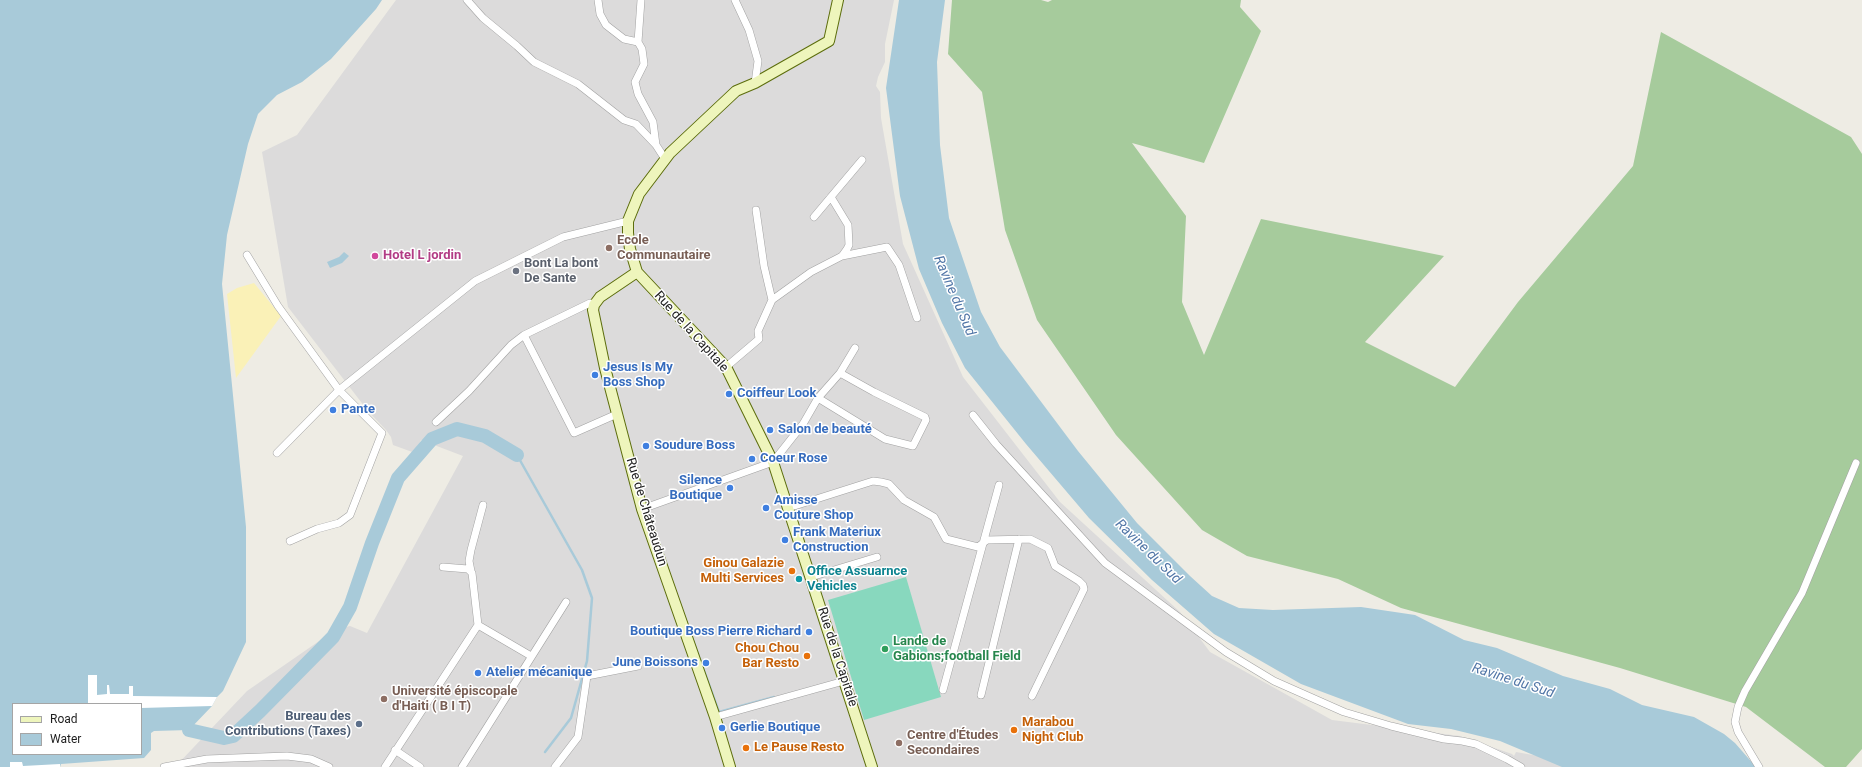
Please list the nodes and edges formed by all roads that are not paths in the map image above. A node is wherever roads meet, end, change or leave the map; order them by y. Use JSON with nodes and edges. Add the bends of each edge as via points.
{"nodes":[{"id":1,"x":468,"y":0,"type":"edge"},
{"id":2,"x":598,"y":0,"type":"edge"},
{"id":3,"x":641,"y":0,"type":"edge"},
{"id":4,"x":735,"y":0,"type":"edge"},
{"id":5,"x":838,"y":0,"type":"edge"},
{"id":6,"x":638,"y":42,"type":"junction"},
{"id":7,"x":755,"y":83,"type":"junction"},
{"id":8,"x":656,"y":145,"type":"junction"},
{"id":9,"x":665,"y":159,"type":"junction"},
{"id":10,"x":862,"y":160,"type":"dead end"},
{"id":11,"x":831,"y":197,"type":"junction"},
{"id":12,"x":756,"y":210,"type":"dead end"},
{"id":13,"x":814,"y":217,"type":"dead end"},
{"id":14,"x":628,"y":221,"type":"junction"},
{"id":15,"x":247,"y":255,"type":"dead end"},
{"id":16,"x":842,"y":256,"type":"junction"},
{"id":17,"x":637,"y":272,"type":"junction"},
{"id":18,"x":772,"y":300,"type":"junction"},
{"id":19,"x":594,"y":305,"type":"junction"},
{"id":20,"x":917,"y":318,"type":"dead end"},
{"id":21,"x":524,"y":335,"type":"junction"},
{"id":22,"x":855,"y":348,"type":"dead end"},
{"id":23,"x":726,"y":367,"type":"junction"},
{"id":24,"x":840,"y":372,"type":"junction"},
{"id":25,"x":339,"y":390,"type":"junction"},
{"id":26,"x":818,"y":398,"type":"junction"},
{"id":27,"x":617,"y":414,"type":"junction"},
{"id":28,"x":973,"y":414,"type":"dead end"},
{"id":29,"x":436,"y":422,"type":"dead end"},
{"id":30,"x":277,"y":453,"type":"dead end"},
{"id":31,"x":772,"y":462,"type":"junction"},
{"id":32,"x":1856,"y":463,"type":"dead end"},
{"id":33,"x":999,"y":485,"type":"dead end"},
{"id":34,"x":483,"y":505,"type":"dead end"},
{"id":35,"x":788,"y":508,"type":"junction"},
{"id":36,"x":642,"y":509,"type":"junction"},
{"id":37,"x":1018,"y":539,"type":"junction"},
{"id":38,"x":290,"y":541,"type":"dead end"},
{"id":39,"x":983,"y":542,"type":"junction"},
{"id":40,"x":877,"y":557,"type":"dead end"},
{"id":41,"x":443,"y":567,"type":"dead end"},
{"id":42,"x":471,"y":570,"type":"junction"},
{"id":43,"x":811,"y":577,"type":"junction"},
{"id":44,"x":566,"y":602,"type":"dead end"},
{"id":45,"x":478,"y":625,"type":"junction"},
{"id":46,"x":531,"y":656,"type":"junction"},
{"id":47,"x":638,"y":666,"type":"dead end"},
{"id":48,"x":844,"y":681,"type":"junction"},
{"id":49,"x":943,"y":690,"type":"dead end"},
{"id":50,"x":981,"y":694,"type":"dead end"},
{"id":51,"x":1032,"y":696,"type":"dead end"},
{"id":52,"x":715,"y":716,"type":"junction"},
{"id":53,"x":395,"y":750,"type":"junction"},
{"id":54,"x":1516,"y":766,"type":"edge"},
{"id":55,"x":164,"y":767,"type":"edge"},
{"id":56,"x":329,"y":767,"type":"edge"},
{"id":57,"x":385,"y":767,"type":"edge"},
{"id":58,"x":420,"y":767,"type":"edge"},
{"id":59,"x":462,"y":767,"type":"edge"},
{"id":60,"x":555,"y":767,"type":"edge"},
{"id":61,"x":730,"y":767,"type":"edge"},
{"id":62,"x":872,"y":767,"type":"edge"},
{"id":63,"x":1759,"y":767,"type":"edge"}],
"edges":[{"from":1,"to":8,"type":"street","via":[[483,18],[534,62],[578,84],[624,120],[636,124]]},
{"from":2,"to":6,"type":"street","via":[[600,14],[606,25],[624,39]]},
{"from":3,"to":6,"type":"street"},
{"from":4,"to":7,"type":"street","via":[[749,30],[758,61]]},
{"from":5,"to":7,"type":"street","name":"Rue de la Capitale","via":[[830,41]]},
{"from":6,"to":8,"type":"street","via":[[645,59],[635,87],[653,122]]},
{"from":7,"to":9,"type":"street","name":"Rue de la Capitale","via":[[736,91]]},
{"from":8,"to":9,"type":"street"},
{"from":9,"to":14,"type":"street","name":"Rue de la Capitale","via":[[639,194]]},
{"from":10,"to":11,"type":"street"},
{"from":11,"to":13,"type":"street"},
{"from":11,"to":16,"type":"street","via":[[848,225],[849,245]]},
{"from":12,"to":18,"type":"street"},
{"from":14,"to":17,"type":"street","name":"Rue de la Capitale","via":[[630,249]]},
{"from":14,"to":25,"type":"street","via":[[563,237],[475,281]]},
{"from":15,"to":25,"type":"street","via":[[278,306]]},
{"from":16,"to":18,"type":"street","via":[[811,272]]},
{"from":16,"to":20,"type":"street","via":[[887,247],[898,265]]},
{"from":17,"to":19,"type":"street","via":[[600,297]]},
{"from":17,"to":23,"type":"street","name":"Rue de la Capitale"},
{"from":18,"to":23,"type":"street","via":[[758,331],[759,339]]},
{"from":19,"to":21,"type":"street","via":[[590,303]]},
{"from":19,"to":27,"type":"street","name":"Rue de Châteaudun","via":[[593,310]]},
{"from":21,"to":27,"type":"street","via":[[574,433]]},
{"from":21,"to":29,"type":"street","via":[[511,345],[469,391]]},
{"from":22,"to":24,"type":"street"},
{"from":23,"to":31,"type":"street","name":"Rue de la Capitale"},
{"from":24,"to":26,"type":"street"},
{"from":24,"to":26,"type":"street","via":[[925,417],[926,420],[913,446],[885,439]]},
{"from":25,"to":30,"type":"street"},
{"from":25,"to":38,"type":"street","via":[[382,433],[350,515],[339,523]]},
{"from":26,"to":31,"type":"street","via":[[803,424]]},
{"from":27,"to":36,"type":"street","name":"Rue de Châteaudun"},
{"from":28,"to":54,"type":"street","via":[[996,444],[1105,564],[1226,652],[1274,681],[1344,712],[1444,739],[1476,744],[1508,759]]},
{"from":31,"to":35,"type":"street","name":"Rue de la Capitale"},
{"from":31,"to":36,"type":"street"},
{"from":32,"to":63,"type":"street","via":[[1802,593],[1745,690],[1738,707],[1735,722],[1738,732]]},
{"from":33,"to":39,"type":"street"},
{"from":34,"to":42,"type":"street","via":[[471,550]]},
{"from":35,"to":39,"type":"street","via":[[873,481],[881,482],[890,484],[904,500],[934,517],[946,539],[978,547]]},
{"from":35,"to":43,"type":"street","name":"Rue de la Capitale"},
{"from":36,"to":52,"type":"street","name":"Rue de Châteaudun"},
{"from":37,"to":39,"type":"street"},
{"from":37,"to":50,"type":"street"},
{"from":37,"to":51,"type":"street","via":[[1030,539],[1048,548],[1055,566],[1079,581],[1084,588]]},
{"from":39,"to":49,"type":"street"},
{"from":40,"to":43,"type":"street"},
{"from":41,"to":42,"type":"street"},
{"from":42,"to":45,"type":"street"},
{"from":43,"to":48,"type":"street","name":"Rue de la Capitale"},
{"from":44,"to":46,"type":"street"},
{"from":45,"to":46,"type":"street"},
{"from":45,"to":53,"type":"street"},
{"from":46,"to":59,"type":"street"},
{"from":47,"to":60,"type":"street","via":[[587,676],[578,737]]},
{"from":48,"to":52,"type":"street"},
{"from":48,"to":62,"type":"street","name":"Rue de la Capitale"},
{"from":52,"to":61,"type":"street","name":"Rue de Châteaudun"},
{"from":53,"to":57,"type":"street"},
{"from":53,"to":58,"type":"street"},
{"from":55,"to":56,"type":"street","via":[[207,759],[287,756],[311,759]]}]}
